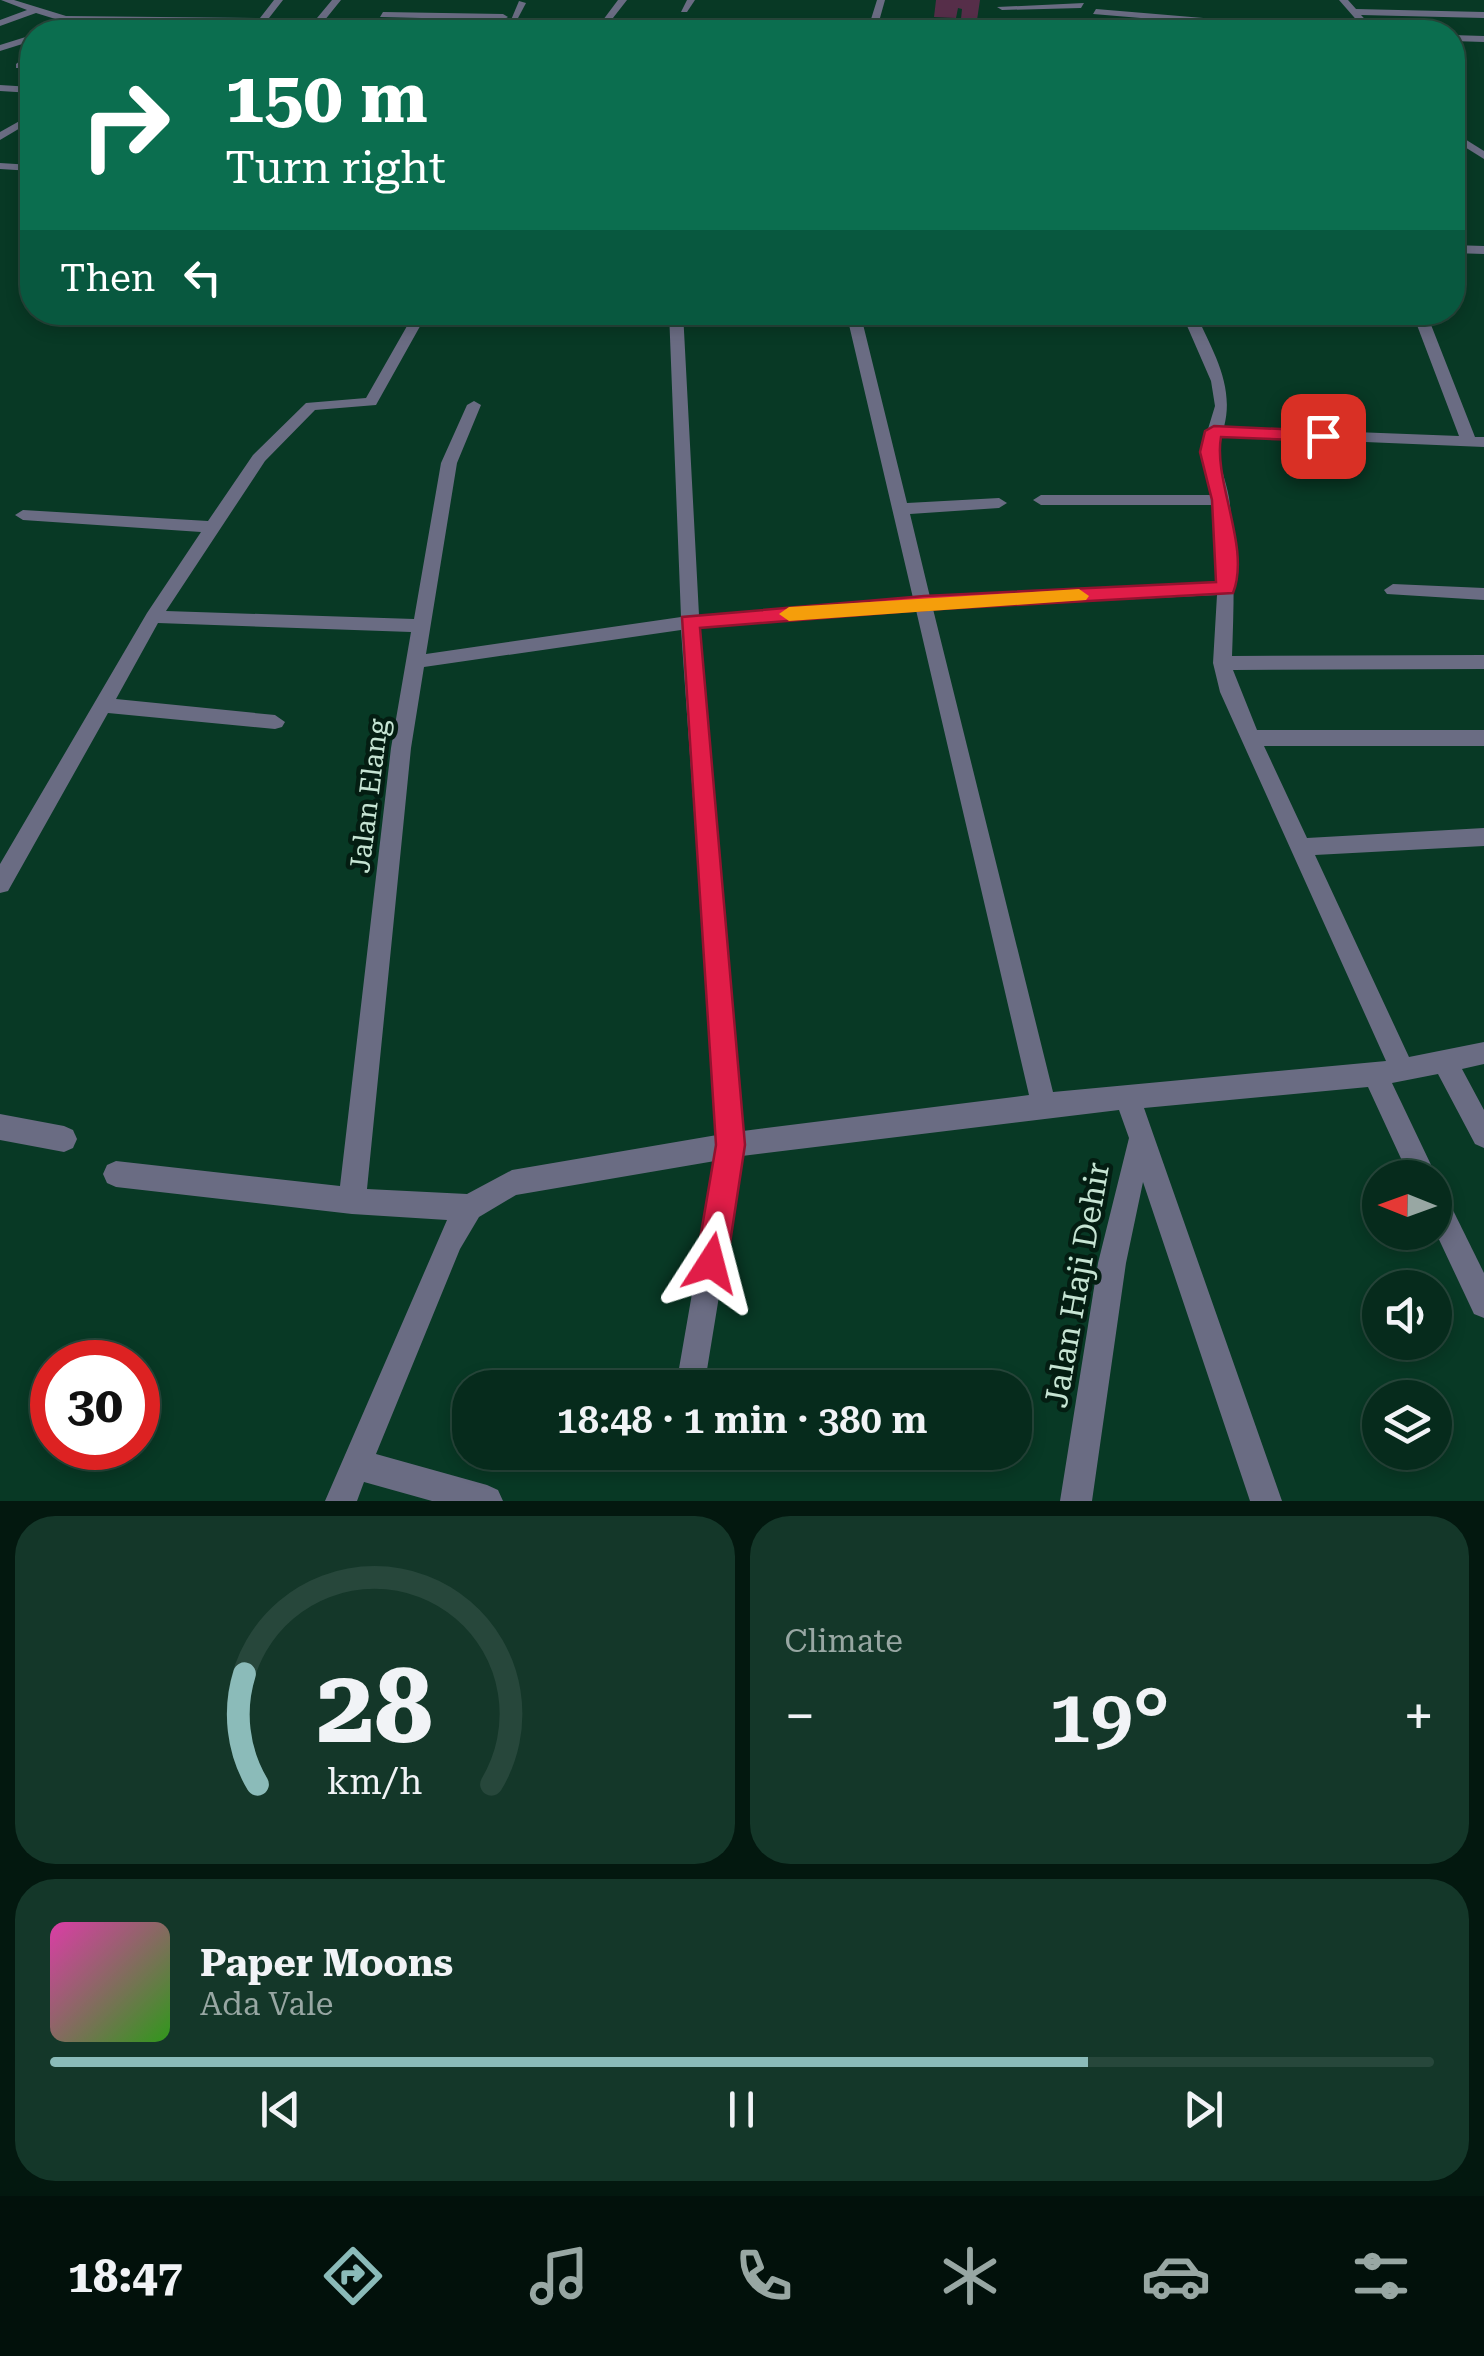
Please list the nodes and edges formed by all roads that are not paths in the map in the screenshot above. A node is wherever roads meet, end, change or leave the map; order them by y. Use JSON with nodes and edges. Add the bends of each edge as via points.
{"nodes":[{"id":1,"x":2,"y":0,"type":"edge"},
{"id":2,"x":279,"y":0,"type":"edge"},
{"id":3,"x":337,"y":0,"type":"edge"},
{"id":4,"x":395,"y":0,"type":"edge"},
{"id":5,"x":462,"y":0,"type":"edge"},
{"id":6,"x":623,"y":0,"type":"edge"},
{"id":7,"x":692,"y":0,"type":"edge"},
{"id":8,"x":1343,"y":0,"type":"edge"},
{"id":9,"x":1074,"y":2,"type":"edge"},
{"id":10,"x":1128,"y":2,"type":"edge"},
{"id":11,"x":522,"y":3,"type":"dead end"},
{"id":12,"x":1002,"y":7,"type":"dead end"},
{"id":13,"x":34,"y":10,"type":"junction"},
{"id":14,"x":149,"y":10,"type":"dead end"},
{"id":15,"x":212,"y":10,"type":"dead end"},
{"id":16,"x":684,"y":10,"type":"dead end"},
{"id":17,"x":1355,"y":12,"type":"junction"},
{"id":18,"x":1484,"y":14,"type":"edge"},
{"id":19,"x":383,"y":15,"type":"junction"},
{"id":20,"x":454,"y":15,"type":"junction"},
{"id":21,"x":514,"y":18,"type":"joint"},
{"id":22,"x":1156,"y":18,"type":"joint"},
{"id":23,"x":63,"y":20,"type":"edge"},
{"id":24,"x":141,"y":20,"type":"edge"},
{"id":25,"x":206,"y":20,"type":"edge"},
{"id":26,"x":262,"y":20,"type":"edge"},
{"id":27,"x":320,"y":20,"type":"edge"},
{"id":28,"x":381,"y":20,"type":"edge"},
{"id":29,"x":607,"y":20,"type":"edge"},
{"id":30,"x":1226,"y":20,"type":"edge"},
{"id":31,"x":1362,"y":20,"type":"edge"},
{"id":32,"x":0,"y":23,"type":"edge"},
{"id":33,"x":0,"y":88,"type":"edge"},
{"id":34,"x":13,"y":89,"type":"junction"},
{"id":35,"x":20,"y":89,"type":"edge"},
{"id":36,"x":0,"y":98,"type":"edge"},
{"id":37,"x":415,"y":325,"type":"edge"},
{"id":38,"x":677,"y":325,"type":"edge"},
{"id":39,"x":856,"y":325,"type":"edge"},
{"id":40,"x":1194,"y":325,"type":"edge"},
{"id":41,"x":1425,"y":325,"type":"edge"},
{"id":42,"x":474,"y":406,"type":"dead end"},
{"id":43,"x":1214,"y":431,"type":"junction"},
{"id":44,"x":1477,"y":442,"type":"edge"},
{"id":45,"x":1040,"y":500,"type":"dead end"},
{"id":46,"x":1222,"y":500,"type":"junction"},
{"id":47,"x":998,"y":503,"type":"dead end"},
{"id":48,"x":900,"y":509,"type":"junction"},
{"id":49,"x":23,"y":515,"type":"dead end"},
{"id":50,"x":212,"y":527,"type":"junction"},
{"id":51,"x":1226,"y":588,"type":"junction"},
{"id":52,"x":1393,"y":590,"type":"dead end"},
{"id":53,"x":1484,"y":594,"type":"edge"},
{"id":54,"x":924,"y":603,"type":"junction"},
{"id":55,"x":153,"y":617,"type":"junction"},
{"id":56,"x":690,"y":622,"type":"junction"},
{"id":57,"x":421,"y":626,"type":"junction"},
{"id":58,"x":415,"y":662,"type":"junction"},
{"id":59,"x":1484,"y":662,"type":"edge"},
{"id":60,"x":1222,"y":663,"type":"junction"},
{"id":61,"x":102,"y":705,"type":"junction"},
{"id":62,"x":275,"y":722,"type":"dead end"},
{"id":63,"x":1252,"y":738,"type":"junction"},
{"id":64,"x":1484,"y":738,"type":"edge"},
{"id":65,"x":1484,"y":837,"type":"edge"},
{"id":66,"x":1300,"y":847,"type":"junction"},
{"id":67,"x":0,"y":884,"type":"edge"},
{"id":68,"x":1484,"y":1053,"type":"edge"},
{"id":69,"x":1444,"y":1059,"type":"junction"},
{"id":70,"x":1402,"y":1067,"type":"junction"},
{"id":71,"x":1375,"y":1074,"type":"junction"},
{"id":72,"x":1128,"y":1098,"type":"junction"},
{"id":73,"x":1044,"y":1104,"type":"junction"},
{"id":74,"x":0,"y":1127,"type":"edge"},
{"id":75,"x":1484,"y":1135,"type":"edge"},
{"id":76,"x":64,"y":1140,"type":"dead end"},
{"id":77,"x":1139,"y":1141,"type":"junction"},
{"id":78,"x":731,"y":1145,"type":"junction"},
{"id":79,"x":1416,"y":1160,"type":"edge"},
{"id":80,"x":116,"y":1174,"type":"dead end"},
{"id":81,"x":352,"y":1200,"type":"junction"},
{"id":82,"x":470,"y":1208,"type":"junction"},
{"id":83,"x":1452,"y":1237,"type":"edge"},
{"id":84,"x":1484,"y":1304,"type":"edge"},
{"id":85,"x":694,"y":1370,"type":"edge"},
{"id":86,"x":356,"y":1464,"type":"junction"},
{"id":87,"x":341,"y":1501,"type":"edge"},
{"id":88,"x":487,"y":1501,"type":"edge"},
{"id":89,"x":1076,"y":1501,"type":"edge"},
{"id":90,"x":1266,"y":1501,"type":"edge"}],
"edges":[{"from":1,"to":13,"type":"street"},
{"from":2,"to":26,"type":"street"},
{"from":3,"to":27,"type":"street"},
{"from":4,"to":19,"type":"street"},
{"from":5,"to":20,"type":"street"},
{"from":6,"to":29,"type":"street"},
{"from":7,"to":16,"type":"street"},
{"from":8,"to":17,"type":"street"},
{"from":9,"to":10,"type":"street"},
{"from":9,"to":12,"type":"street"},
{"from":9,"to":22,"type":"street","via":[[1097,17]]},
{"from":11,"to":21,"type":"street"},
{"from":13,"to":23,"type":"street"},
{"from":13,"to":32,"type":"street"},
{"from":14,"to":24,"type":"street"},
{"from":15,"to":25,"type":"street"},
{"from":17,"to":18,"type":"street"},
{"from":17,"to":31,"type":"street"},
{"from":19,"to":20,"type":"street"},
{"from":19,"to":28,"type":"street"},
{"from":20,"to":21,"type":"street"},
{"from":22,"to":30,"type":"street"},
{"from":33,"to":34,"type":"street"},
{"from":34,"to":35,"type":"street"},
{"from":34,"to":36,"type":"street"},
{"from":37,"to":50,"type":"street","via":[[371,402],[302,412],[259,458]]},
{"from":38,"to":56,"type":"street"},
{"from":39,"to":48,"type":"street"},
{"from":40,"to":43,"type":"street","via":[[1218,381],[1222,406]]},
{"from":41,"to":44,"type":"street"},
{"from":42,"to":57,"type":"street","name":"Jalan Elang","via":[[449,463]]},
{"from":43,"to":44,"type":"street"},
{"from":43,"to":46,"type":"street","via":[[1210,464]]},
{"from":45,"to":46,"type":"street"},
{"from":46,"to":51,"type":"street"},
{"from":47,"to":48,"type":"street"},
{"from":48,"to":54,"type":"street"},
{"from":49,"to":50,"type":"street"},
{"from":50,"to":55,"type":"street"},
{"from":51,"to":54,"type":"street"},
{"from":51,"to":60,"type":"street"},
{"from":52,"to":53,"type":"street"},
{"from":54,"to":56,"type":"street"},
{"from":54,"to":73,"type":"street"},
{"from":55,"to":57,"type":"street"},
{"from":55,"to":61,"type":"street"},
{"from":56,"to":58,"type":"street"},
{"from":56,"to":78,"type":"street"},
{"from":57,"to":58,"type":"street","name":"Jalan Elang"},
{"from":58,"to":81,"type":"street","name":"Jalan Elang"},
{"from":59,"to":60,"type":"street"},
{"from":60,"to":63,"type":"street"},
{"from":61,"to":62,"type":"street"},
{"from":61,"to":67,"type":"street"},
{"from":63,"to":64,"type":"street"},
{"from":63,"to":66,"type":"street"},
{"from":65,"to":66,"type":"street"},
{"from":66,"to":70,"type":"street"},
{"from":68,"to":69,"type":"street"},
{"from":69,"to":70,"type":"street"},
{"from":69,"to":75,"type":"street"},
{"from":70,"to":71,"type":"street"},
{"from":71,"to":72,"type":"street"},
{"from":71,"to":79,"type":"street"},
{"from":72,"to":73,"type":"street"},
{"from":72,"to":77,"type":"street"},
{"from":73,"to":78,"type":"street"},
{"from":74,"to":76,"type":"street"},
{"from":77,"to":89,"type":"street","name":"Jalan Haji Dehir","via":[[1112,1263]]},
{"from":77,"to":90,"type":"street"},
{"from":78,"to":82,"type":"street","via":[[512,1183]]},
{"from":78,"to":85,"type":"street"},
{"from":80,"to":81,"type":"street"},
{"from":81,"to":82,"type":"street"},
{"from":82,"to":86,"type":"street","via":[[450,1240]]},
{"from":83,"to":84,"type":"street"},
{"from":86,"to":87,"type":"street"},
{"from":86,"to":88,"type":"street"}]}
